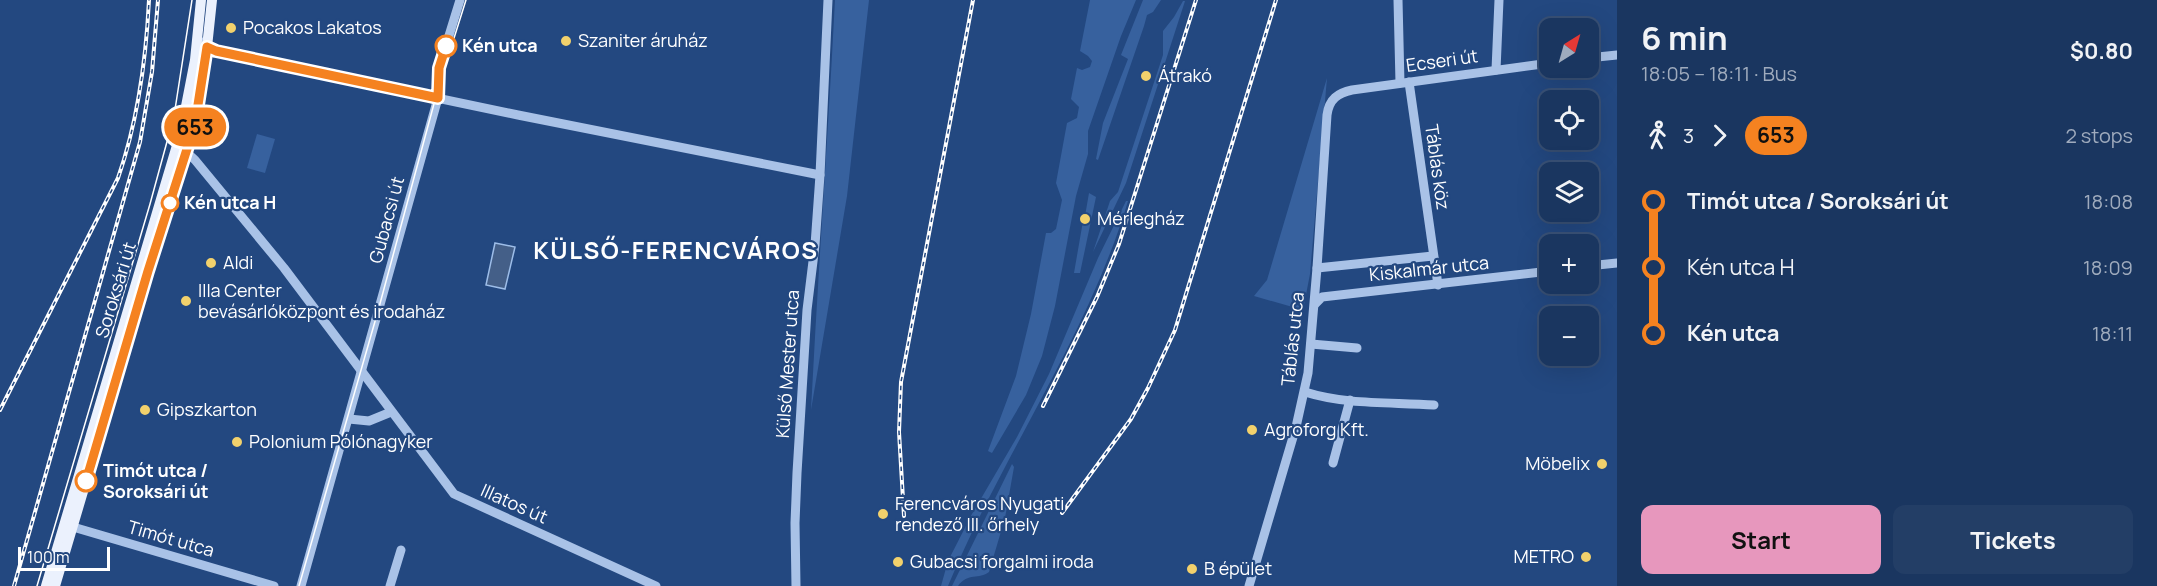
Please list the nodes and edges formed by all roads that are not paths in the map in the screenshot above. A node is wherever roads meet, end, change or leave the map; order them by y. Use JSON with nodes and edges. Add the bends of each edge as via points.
{"nodes":[{"id":1,"x":201,"y":0,"type":"edge"},
{"id":2,"x":212,"y":0,"type":"edge"},
{"id":3,"x":460,"y":0,"type":"edge"},
{"id":4,"x":828,"y":0,"type":"edge"},
{"id":5,"x":1398,"y":0,"type":"edge"},
{"id":6,"x":1499,"y":0,"type":"edge"},
{"id":7,"x":198,"y":36,"type":"junction"},
{"id":8,"x":207,"y":47,"type":"junction"},
{"id":9,"x":1617,"y":55,"type":"edge"},
{"id":10,"x":1599,"y":57,"type":"edge"},
{"id":11,"x":195,"y":60,"type":"junction"},
{"id":12,"x":1539,"y":64,"type":"edge"},
{"id":13,"x":1496,"y":70,"type":"junction"},
{"id":14,"x":1404,"y":83,"type":"junction"},
{"id":15,"x":1340,"y":93,"type":"joint"},
{"id":16,"x":438,"y":98,"type":"junction"},
{"id":17,"x":181,"y":132,"type":"junction"},
{"id":18,"x":189,"y":158,"type":"junction"},
{"id":19,"x":172,"y":161,"type":"junction"},
{"id":20,"x":820,"y":175,"type":"junction"},
{"id":21,"x":1433,"y":256,"type":"junction"},
{"id":22,"x":1617,"y":263,"type":"edge"},
{"id":23,"x":1599,"y":265,"type":"edge"},
{"id":24,"x":1317,"y":268,"type":"junction"},
{"id":25,"x":1539,"y":272,"type":"edge"},
{"id":26,"x":1438,"y":285,"type":"junction"},
{"id":27,"x":1315,"y":304,"type":"junction"},
{"id":28,"x":1311,"y":344,"type":"junction"},
{"id":29,"x":1356,"y":348,"type":"dead end"},
{"id":30,"x":362,"y":374,"type":"junction"},
{"id":31,"x":1305,"y":392,"type":"junction"},
{"id":32,"x":1350,"y":400,"type":"junction"},
{"id":33,"x":1434,"y":405,"type":"dead end"},
{"id":34,"x":391,"y":412,"type":"junction"},
{"id":35,"x":349,"y":419,"type":"junction"},
{"id":36,"x":1332,"y":463,"type":"dead end"},
{"id":37,"x":73,"y":527,"type":"junction"},
{"id":38,"x":61,"y":533,"type":"junction"},
{"id":39,"x":401,"y":550,"type":"dead end"},
{"id":40,"x":46,"y":586,"type":"edge"},
{"id":41,"x":55,"y":586,"type":"edge"},
{"id":42,"x":274,"y":586,"type":"edge"},
{"id":43,"x":301,"y":586,"type":"edge"},
{"id":44,"x":390,"y":586,"type":"edge"},
{"id":45,"x":656,"y":586,"type":"edge"},
{"id":46,"x":796,"y":586,"type":"edge"},
{"id":47,"x":1249,"y":586,"type":"edge"}],
"edges":[{"from":1,"to":7,"type":"main road","name":"Soroksári út"},
{"from":2,"to":8,"type":"main road"},
{"from":3,"to":16,"type":"street","name":"Gubacsi út","via":[[439,68]]},
{"from":4,"to":20,"type":"street","name":"Külső Mester utca"},
{"from":5,"to":14,"type":"street","name":"Táblás köz"},
{"from":6,"to":13,"type":"street"},
{"from":7,"to":8,"type":"street"},
{"from":7,"to":11,"type":"main road","name":"Soroksári út"},
{"from":8,"to":11,"type":"street"},
{"from":8,"to":16,"type":"street"},
{"from":8,"to":18,"type":"main road"},
{"from":9,"to":10,"type":"street"},
{"from":11,"to":17,"type":"main road","name":"Soroksári út"},
{"from":12,"to":13,"type":"street","name":"Ecseri út"},
{"from":13,"to":14,"type":"street","name":"Ecseri út"},
{"from":14,"to":15,"type":"street","name":"Ecseri út"},
{"from":14,"to":21,"type":"street","name":"Táblás köz"},
{"from":15,"to":24,"type":"street","name":"Táblás utca","via":[[1328,109]]},
{"from":16,"to":20,"type":"street"},
{"from":16,"to":30,"type":"street","name":"Gubacsi út"},
{"from":17,"to":18,"type":"street","name":"Illatos út","via":[[180,144]]},
{"from":17,"to":19,"type":"main road","name":"Soroksári út"},
{"from":18,"to":19,"type":"street"},
{"from":18,"to":30,"type":"street","name":"Illatos út","via":[[290,277]]},
{"from":18,"to":37,"type":"main road","name":"Soroksári út","via":[[150,264]]},
{"from":19,"to":38,"type":"main road","name":"Soroksári út"},
{"from":20,"to":46,"type":"street","name":"Külső Mester utca","via":[[797,473]]},
{"from":21,"to":24,"type":"street"},
{"from":21,"to":26,"type":"street","name":"Táblás köz"},
{"from":22,"to":23,"type":"street"},
{"from":24,"to":27,"type":"street","name":"Táblás utca"},
{"from":25,"to":26,"type":"street","name":"Kiskalmár utca"},
{"from":26,"to":27,"type":"street","name":"Kiskalmár utca","via":[[1322,297]]},
{"from":27,"to":28,"type":"street","name":"Táblás utca"},
{"from":28,"to":29,"type":"street"},
{"from":28,"to":31,"type":"street","name":"Táblás utca"},
{"from":30,"to":34,"type":"street","name":"Illatos út"},
{"from":30,"to":35,"type":"street","name":"Gubacsi út"},
{"from":31,"to":32,"type":"street"},
{"from":31,"to":47,"type":"street","name":"Táblás utca"},
{"from":32,"to":33,"type":"street"},
{"from":32,"to":36,"type":"street"},
{"from":34,"to":35,"type":"street","via":[[369,421]]},
{"from":34,"to":45,"type":"street","name":"Illatos út","via":[[454,494]]},
{"from":35,"to":43,"type":"street","name":"Gubacsi út"},
{"from":37,"to":38,"type":"street"},
{"from":37,"to":41,"type":"main road","name":"Soroksári út"},
{"from":37,"to":42,"type":"street","name":"Timót utca"},
{"from":38,"to":40,"type":"main road","name":"Soroksári út"},
{"from":39,"to":44,"type":"street"}]}
